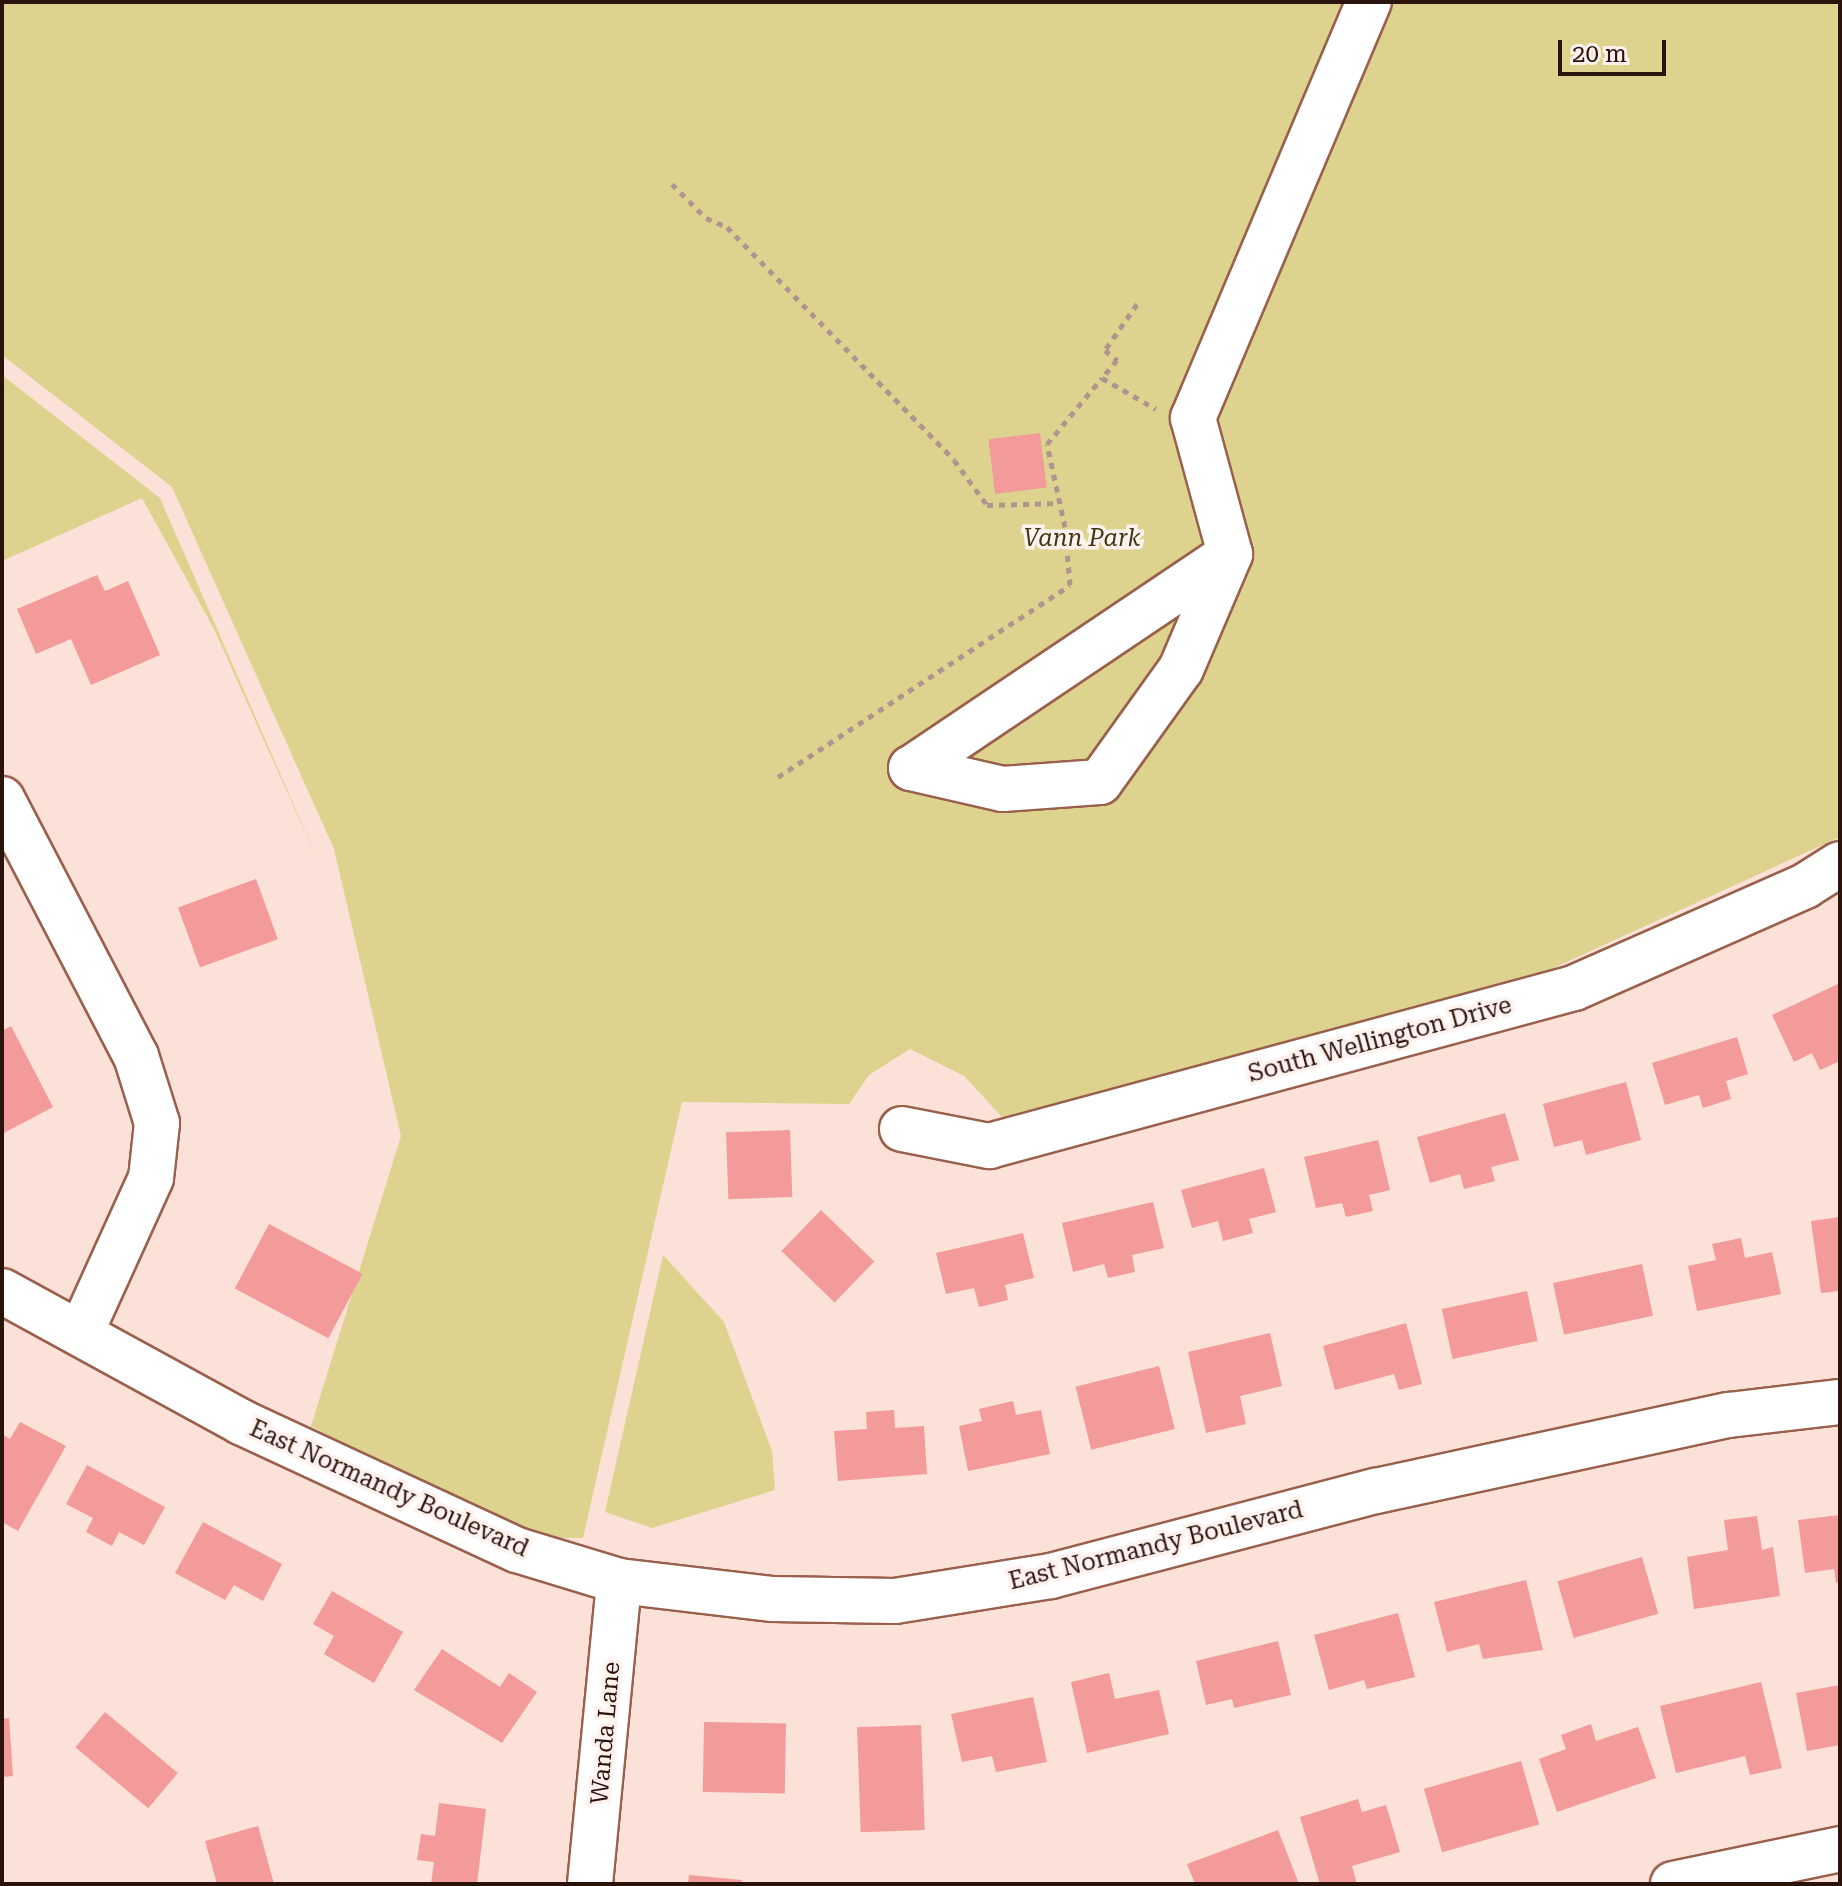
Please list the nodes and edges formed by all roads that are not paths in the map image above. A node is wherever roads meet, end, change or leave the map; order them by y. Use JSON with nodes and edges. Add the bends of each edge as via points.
{"nodes":[{"id":1,"x":1369,"y":2,"type":"edge"},
{"id":2,"x":1230,"y":554,"type":"junction"},
{"id":3,"x":2,"y":799,"type":"edge"},
{"id":4,"x":1840,"y":864,"type":"edge"},
{"id":5,"x":902,"y":1129,"type":"dead end"},
{"id":6,"x":2,"y":1291,"type":"edge"},
{"id":7,"x":82,"y":1330,"type":"junction"},
{"id":8,"x":1840,"y":1402,"type":"edge"},
{"id":9,"x":619,"y":1581,"type":"junction"},
{"id":10,"x":1840,"y":1849,"type":"edge"},
{"id":11,"x":590,"y":1884,"type":"edge"},
{"id":12,"x":1673,"y":1884,"type":"edge"}],
"edges":[{"from":1,"to":2,"type":"street","via":[[1193,418]]},
{"from":2,"to":2,"type":"street","via":[[1039,682],[911,768],[1003,789],[1100,782],[1181,669]]},
{"from":3,"to":7,"type":"street","via":[[136,1056],[157,1123],[151,1178]]},
{"from":4,"to":5,"type":"street","name":"South Wellington Drive","via":[[1805,886],[1574,988],[989,1146]]},
{"from":6,"to":7,"type":"street","name":"East Normandy Boulevard"},
{"from":7,"to":9,"type":"street","name":"East Normandy Boulevard","via":[[241,1422],[411,1504],[517,1550]]},
{"from":8,"to":9,"type":"street","name":"East Normandy Boulevard","via":[[1714,1418],[1376,1491],[1051,1576],[895,1601],[773,1599]]},
{"from":9,"to":11,"type":"street","name":"Wanda Lane"},
{"from":10,"to":12,"type":"street"}]}
